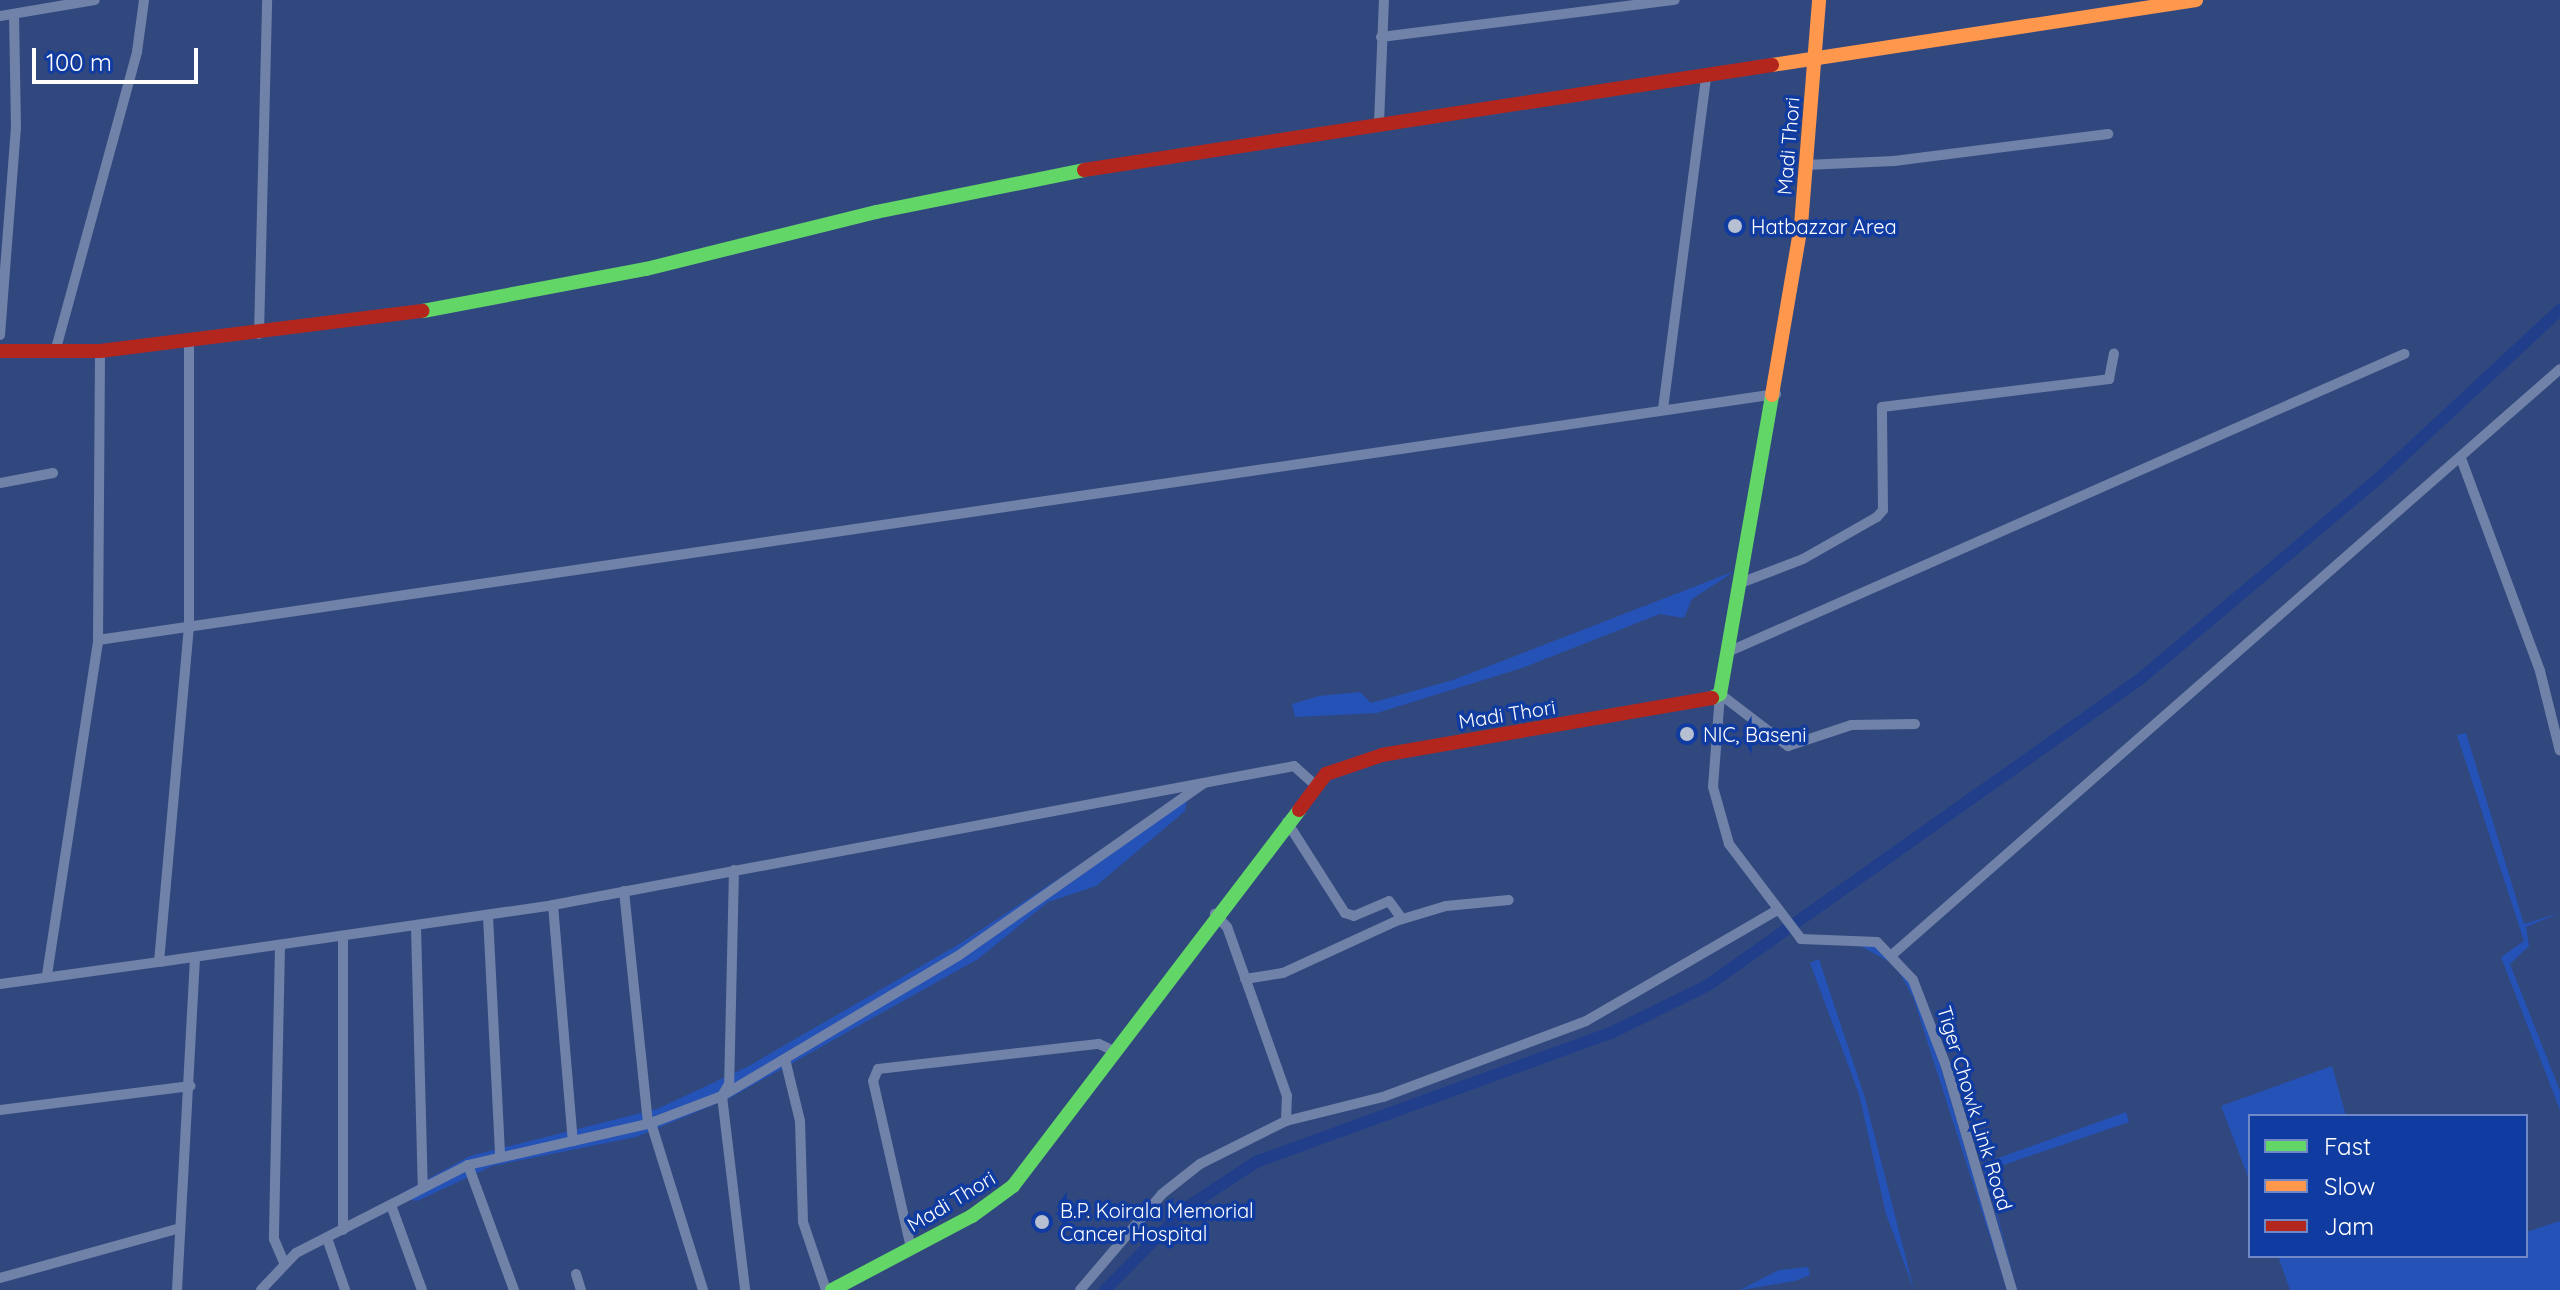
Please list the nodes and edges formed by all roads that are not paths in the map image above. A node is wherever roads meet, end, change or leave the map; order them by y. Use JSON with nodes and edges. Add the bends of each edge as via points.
{"nodes":[{"id":1,"x":95,"y":0,"type":"edge"},
{"id":2,"x":144,"y":0,"type":"edge"},
{"id":3,"x":267,"y":0,"type":"edge"},
{"id":4,"x":1384,"y":0,"type":"edge"},
{"id":5,"x":1675,"y":0,"type":"edge"},
{"id":6,"x":1819,"y":0,"type":"edge"},
{"id":7,"x":2196,"y":0,"type":"edge"},
{"id":8,"x":2144,"y":4,"type":"edge"},
{"id":9,"x":14,"y":14,"type":"junction"},
{"id":10,"x":0,"y":16,"type":"edge"},
{"id":11,"x":1381,"y":37,"type":"junction"},
{"id":12,"x":1816,"y":61,"type":"junction"},
{"id":13,"x":1706,"y":77,"type":"junction"},
{"id":14,"x":1379,"y":123,"type":"junction"},
{"id":15,"x":2108,"y":134,"type":"dead end"},
{"id":16,"x":1806,"y":165,"type":"junction"},
{"id":17,"x":259,"y":334,"type":"junction"},
{"id":18,"x":0,"y":335,"type":"edge"},
{"id":19,"x":189,"y":341,"type":"junction"},
{"id":20,"x":0,"y":351,"type":"edge"},
{"id":21,"x":100,"y":351,"type":"junction"},
{"id":22,"x":55,"y":352,"type":"junction"},
{"id":23,"x":2114,"y":353,"type":"dead end"},
{"id":24,"x":2404,"y":354,"type":"dead end"},
{"id":25,"x":2560,"y":369,"type":"edge"},
{"id":26,"x":1776,"y":394,"type":"junction"},
{"id":27,"x":1663,"y":409,"type":"junction"},
{"id":28,"x":2462,"y":461,"type":"junction"},
{"id":29,"x":53,"y":473,"type":"dead end"},
{"id":30,"x":0,"y":483,"type":"edge"},
{"id":31,"x":1743,"y":582,"type":"junction"},
{"id":32,"x":189,"y":627,"type":"junction"},
{"id":33,"x":98,"y":640,"type":"junction"},
{"id":34,"x":1730,"y":651,"type":"junction"},
{"id":35,"x":1720,"y":694,"type":"junction"},
{"id":36,"x":1915,"y":724,"type":"dead end"},
{"id":37,"x":2560,"y":751,"type":"edge"},
{"id":38,"x":1206,"y":781,"type":"junction"},
{"id":39,"x":1314,"y":784,"type":"junction"},
{"id":40,"x":1287,"y":822,"type":"junction"},
{"id":41,"x":734,"y":870,"type":"junction"},
{"id":42,"x":624,"y":891,"type":"junction"},
{"id":43,"x":1509,"y":900,"type":"dead end"},
{"id":44,"x":553,"y":905,"type":"junction"},
{"id":45,"x":1215,"y":914,"type":"junction"},
{"id":46,"x":1780,"y":915,"type":"junction"},
{"id":47,"x":488,"y":916,"type":"junction"},
{"id":48,"x":1402,"y":919,"type":"junction"},
{"id":49,"x":416,"y":927,"type":"junction"},
{"id":50,"x":343,"y":937,"type":"junction"},
{"id":51,"x":280,"y":946,"type":"junction"},
{"id":52,"x":1893,"y":954,"type":"junction"},
{"id":53,"x":195,"y":958,"type":"junction"},
{"id":54,"x":159,"y":962,"type":"junction"},
{"id":55,"x":47,"y":975,"type":"junction"},
{"id":56,"x":1245,"y":979,"type":"junction"},
{"id":57,"x":0,"y":984,"type":"edge"},
{"id":58,"x":1114,"y":1051,"type":"junction"},
{"id":59,"x":785,"y":1059,"type":"junction"},
{"id":60,"x":190,"y":1086,"type":"junction"},
{"id":61,"x":722,"y":1096,"type":"junction"},
{"id":62,"x":0,"y":1110,"type":"edge"},
{"id":63,"x":1286,"y":1121,"type":"junction"},
{"id":64,"x":650,"y":1123,"type":"junction"},
{"id":65,"x":573,"y":1141,"type":"junction"},
{"id":66,"x":500,"y":1154,"type":"junction"},
{"id":67,"x":468,"y":1165,"type":"junction"},
{"id":68,"x":423,"y":1187,"type":"junction"},
{"id":69,"x":391,"y":1205,"type":"junction"},
{"id":70,"x":180,"y":1228,"type":"junction"},
{"id":71,"x":343,"y":1230,"type":"junction"},
{"id":72,"x":327,"y":1238,"type":"junction"},
{"id":73,"x":911,"y":1248,"type":"junction"},
{"id":74,"x":284,"y":1262,"type":"junction"},
{"id":75,"x":576,"y":1274,"type":"dead end"},
{"id":76,"x":0,"y":1278,"type":"edge"},
{"id":77,"x":177,"y":1290,"type":"edge"},
{"id":78,"x":261,"y":1290,"type":"edge"},
{"id":79,"x":345,"y":1290,"type":"edge"},
{"id":80,"x":422,"y":1290,"type":"edge"},
{"id":81,"x":514,"y":1290,"type":"edge"},
{"id":82,"x":581,"y":1290,"type":"edge"},
{"id":83,"x":703,"y":1290,"type":"edge"},
{"id":84,"x":745,"y":1290,"type":"edge"},
{"id":85,"x":829,"y":1290,"type":"edge"},
{"id":86,"x":1080,"y":1290,"type":"edge"},
{"id":87,"x":2012,"y":1290,"type":"edge"}],
"edges":[{"from":1,"to":9,"type":"street"},
{"from":2,"to":22,"type":"street","via":[[137,52]]},
{"from":3,"to":17,"type":"street"},
{"from":4,"to":11,"type":"street"},
{"from":5,"to":11,"type":"street"},
{"from":6,"to":12,"type":"street","name":"Madi Thori"},
{"from":7,"to":8,"type":"street"},
{"from":8,"to":12,"type":"street"},
{"from":9,"to":10,"type":"street"},
{"from":9,"to":18,"type":"street","via":[[16,128]]},
{"from":11,"to":14,"type":"street"},
{"from":12,"to":13,"type":"street"},
{"from":12,"to":16,"type":"street","name":"Madi Thori"},
{"from":13,"to":14,"type":"street"},
{"from":13,"to":27,"type":"street"},
{"from":14,"to":17,"type":"street","via":[[1075,171],[646,269],[366,322]]},
{"from":15,"to":16,"type":"street","via":[[1894,161]]},
{"from":16,"to":26,"type":"street","name":"Madi Thori"},
{"from":17,"to":19,"type":"street"},
{"from":19,"to":21,"type":"street"},
{"from":19,"to":32,"type":"street"},
{"from":20,"to":22,"type":"street"},
{"from":21,"to":22,"type":"street"},
{"from":21,"to":33,"type":"street"},
{"from":23,"to":31,"type":"street","via":[[2109,379],[1882,407],[1883,510],[1803,559]]},
{"from":24,"to":34,"type":"street"},
{"from":25,"to":28,"type":"street"},
{"from":26,"to":27,"type":"street"},
{"from":26,"to":31,"type":"street","name":"Madi Thori"},
{"from":27,"to":32,"type":"street"},
{"from":28,"to":37,"type":"street","via":[[2540,671]]},
{"from":28,"to":52,"type":"street","via":[[2289,600]]},
{"from":29,"to":30,"type":"street"},
{"from":31,"to":34,"type":"street","name":"Madi Thori"},
{"from":32,"to":33,"type":"street"},
{"from":32,"to":54,"type":"street"},
{"from":33,"to":55,"type":"street"},
{"from":34,"to":35,"type":"street","name":"Madi Thori"},
{"from":35,"to":36,"type":"street","via":[[1788,746],[1851,725]]},
{"from":35,"to":39,"type":"street","name":"Madi Thori","via":[[1698,705],[1382,755],[1337,768]]},
{"from":35,"to":46,"type":"street","via":[[1715,801],[1738,861]]},
{"from":38,"to":39,"type":"street","via":[[1294,766]]},
{"from":38,"to":41,"type":"street"},
{"from":38,"to":59,"type":"street","via":[[958,956]]},
{"from":39,"to":40,"type":"street","name":"Madi Thori"},
{"from":40,"to":45,"type":"street","name":"Madi Thori"},
{"from":40,"to":48,"type":"street","via":[[1345,913],[1389,901]]},
{"from":41,"to":42,"type":"street"},
{"from":41,"to":61,"type":"street","via":[[729,1084]]},
{"from":42,"to":44,"type":"street"},
{"from":42,"to":64,"type":"street"},
{"from":43,"to":48,"type":"street","via":[[1446,906]]},
{"from":44,"to":47,"type":"street"},
{"from":44,"to":65,"type":"street"},
{"from":45,"to":56,"type":"street","via":[[1227,927]]},
{"from":45,"to":58,"type":"street","name":"Madi Thori"},
{"from":46,"to":52,"type":"street","via":[[1807,941],[1860,937]]},
{"from":46,"to":63,"type":"street","via":[[1586,1021],[1383,1097]]},
{"from":47,"to":49,"type":"street"},
{"from":47,"to":66,"type":"street"},
{"from":48,"to":56,"type":"street","via":[[1283,973]]},
{"from":49,"to":50,"type":"street"},
{"from":49,"to":68,"type":"street"},
{"from":50,"to":51,"type":"street"},
{"from":50,"to":71,"type":"street"},
{"from":51,"to":53,"type":"street"},
{"from":51,"to":74,"type":"street","via":[[274,1239]]},
{"from":52,"to":87,"type":"street","name":"Tiger Chowk Link Road","via":[[1913,980],[1936,1038]]},
{"from":53,"to":54,"type":"street"},
{"from":53,"to":60,"type":"street"},
{"from":54,"to":55,"type":"street"},
{"from":55,"to":57,"type":"street"},
{"from":56,"to":63,"type":"street","via":[[1287,1096]]},
{"from":58,"to":73,"type":"street","name":"Madi Thori","via":[[1013,1186]]},
{"from":58,"to":73,"type":"street","via":[[1099,1044],[956,1065],[878,1069],[873,1081]]},
{"from":59,"to":61,"type":"street"},
{"from":59,"to":85,"type":"street","via":[[800,1121],[803,1222]]},
{"from":60,"to":62,"type":"street"},
{"from":60,"to":70,"type":"street"},
{"from":61,"to":64,"type":"street"},
{"from":61,"to":84,"type":"street"},
{"from":63,"to":86,"type":"street","via":[[1200,1164],[1162,1194]]},
{"from":64,"to":65,"type":"street"},
{"from":64,"to":83,"type":"street"},
{"from":65,"to":66,"type":"street"},
{"from":66,"to":67,"type":"street"},
{"from":67,"to":68,"type":"street"},
{"from":67,"to":81,"type":"street"},
{"from":68,"to":69,"type":"street"},
{"from":69,"to":71,"type":"street"},
{"from":69,"to":80,"type":"street"},
{"from":70,"to":76,"type":"street"},
{"from":70,"to":77,"type":"street"},
{"from":71,"to":72,"type":"street"},
{"from":72,"to":74,"type":"street"},
{"from":72,"to":79,"type":"street"},
{"from":73,"to":85,"type":"street","name":"Madi Thori"},
{"from":74,"to":78,"type":"street"},
{"from":75,"to":82,"type":"street"}]}
